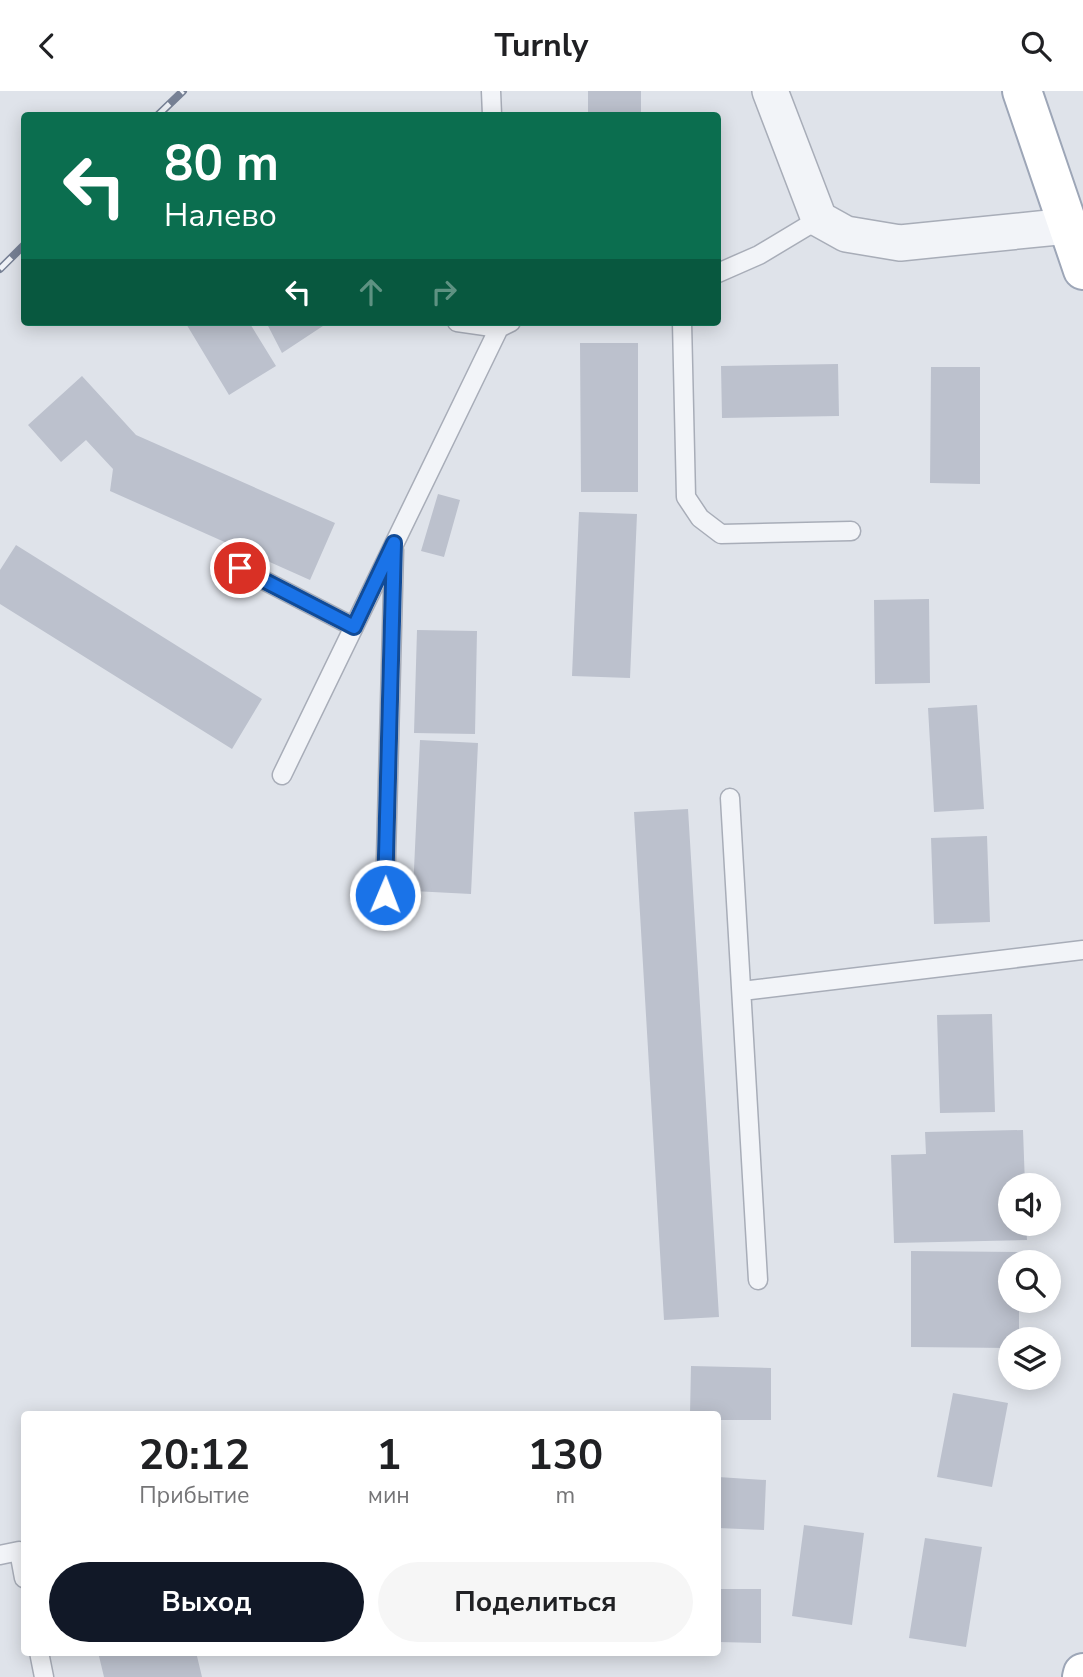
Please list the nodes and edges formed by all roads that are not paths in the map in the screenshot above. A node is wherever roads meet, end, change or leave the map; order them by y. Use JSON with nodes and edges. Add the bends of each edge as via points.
{"nodes":[{"id":1,"x":491,"y":91,"type":"edge"},
{"id":2,"x":770,"y":91,"type":"edge"},
{"id":3,"x":1022,"y":91,"type":"edge"},
{"id":4,"x":492,"y":112,"type":"edge"},
{"id":5,"x":819,"y":219,"type":"junction"},
{"id":6,"x":1068,"y":226,"type":"junction"},
{"id":7,"x":1083,"y":270,"type":"edge"},
{"id":8,"x":721,"y":272,"type":"edge"},
{"id":9,"x":502,"y":326,"type":"edge"},
{"id":10,"x":682,"y":326,"type":"edge"},
{"id":11,"x":851,"y":531,"type":"dead end"},
{"id":12,"x":394,"y":543,"type":"junction"},
{"id":13,"x":240,"y":568,"type":"dead end"},
{"id":14,"x":354,"y":627,"type":"junction"},
{"id":15,"x":282,"y":775,"type":"dead end"},
{"id":16,"x":730,"y":798,"type":"dead end"},
{"id":17,"x":385,"y":895,"type":"dead end"},
{"id":18,"x":1083,"y":950,"type":"edge"},
{"id":19,"x":742,"y":991,"type":"junction"},
{"id":20,"x":758,"y":1280,"type":"dead end"},
{"id":21,"x":0,"y":1555,"type":"edge"},
{"id":22,"x":21,"y":1562,"type":"edge"},
{"id":23,"x":40,"y":1656,"type":"edge"},
{"id":24,"x":44,"y":1677,"type":"edge"}],
"edges":[{"from":1,"to":4,"type":"lane"},
{"from":2,"to":5,"type":"street"},
{"from":3,"to":6,"type":"main road"},
{"from":5,"to":6,"type":"street","via":[[846,234],[900,243]]},
{"from":5,"to":8,"type":"lane"},
{"from":6,"to":7,"type":"main road"},
{"from":9,"to":12,"type":"lane"},
{"from":10,"to":11,"type":"lane","via":[[687,497],[700,518],[721,534]]},
{"from":12,"to":14,"type":"lane"},
{"from":12,"to":17,"type":"lane"},
{"from":13,"to":14,"type":"lane"},
{"from":14,"to":15,"type":"lane"},
{"from":16,"to":19,"type":"lane"},
{"from":18,"to":19,"type":"lane"},
{"from":19,"to":20,"type":"lane"},
{"from":21,"to":22,"type":"lane","via":[[19,1551]]},
{"from":23,"to":24,"type":"lane"}]}
